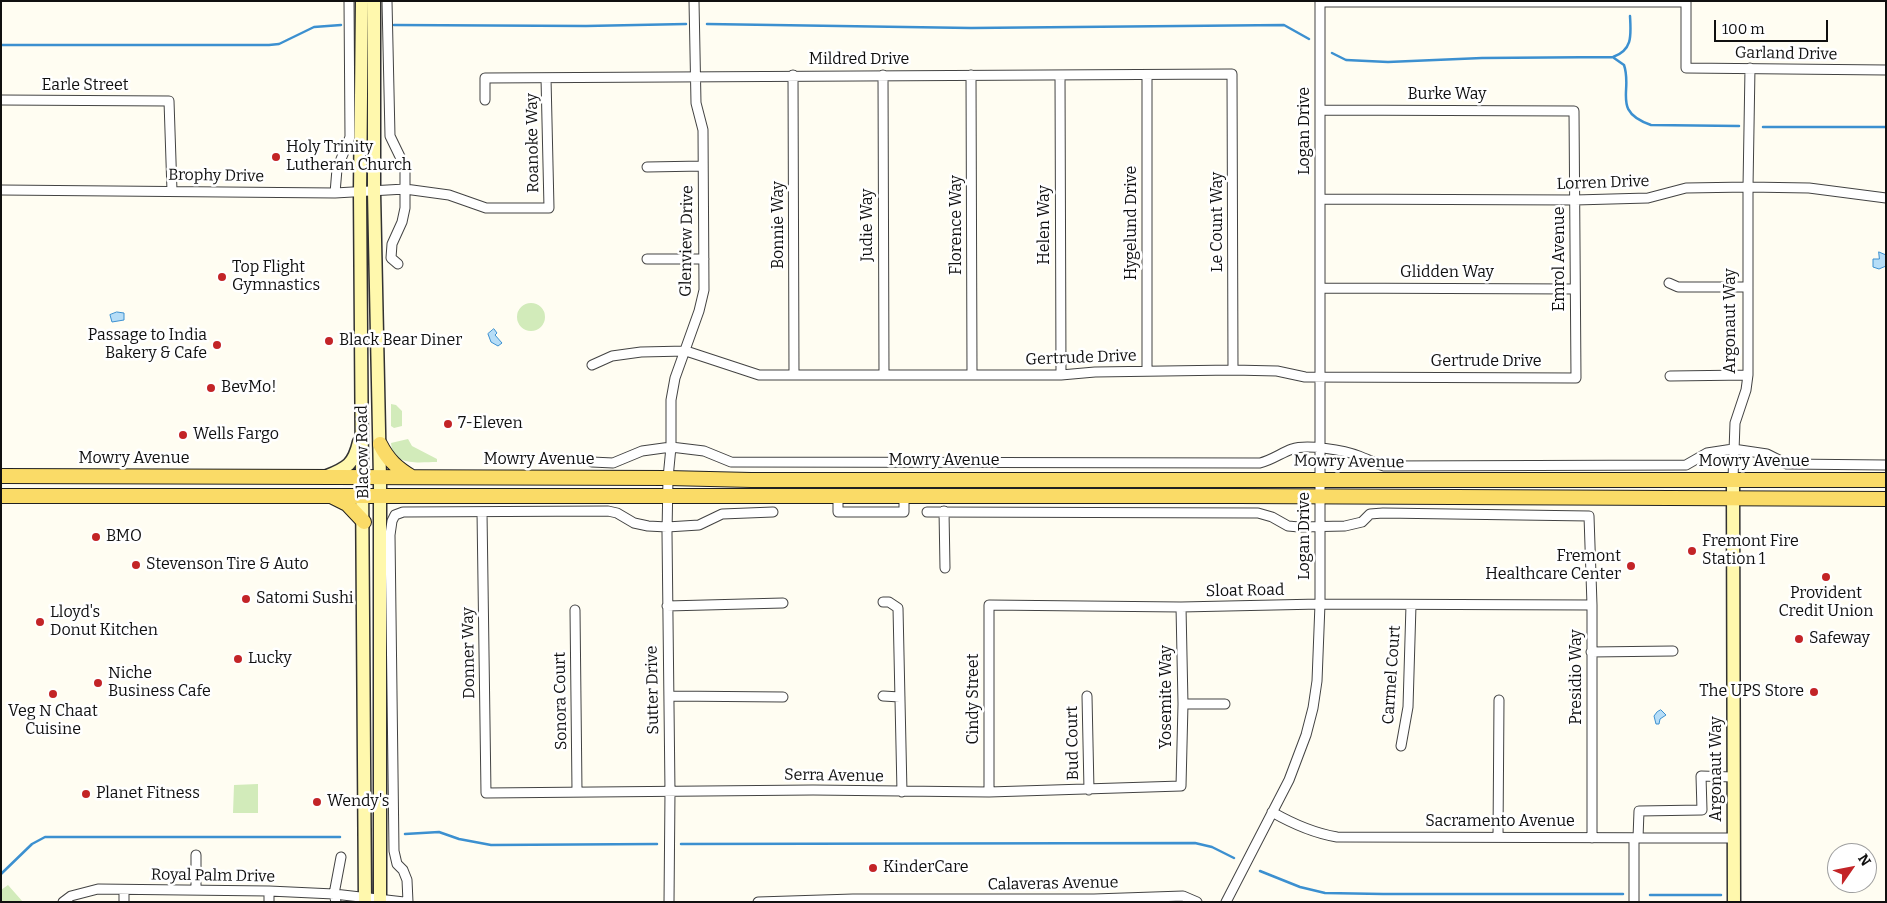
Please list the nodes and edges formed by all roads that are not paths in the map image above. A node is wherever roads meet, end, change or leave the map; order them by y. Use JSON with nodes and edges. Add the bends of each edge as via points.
{"nodes":[{"id":1,"x":349,"y":1,"type":"edge"},
{"id":2,"x":362,"y":1,"type":"edge"},
{"id":3,"x":374,"y":1,"type":"edge"},
{"id":4,"x":387,"y":1,"type":"edge"},
{"id":5,"x":694,"y":1,"type":"edge"},
{"id":6,"x":1320,"y":2,"type":"edge"},
{"id":7,"x":1686,"y":2,"type":"edge"},
{"id":8,"x":1750,"y":68,"type":"junction"},
{"id":9,"x":1886,"y":70,"type":"edge"},
{"id":10,"x":1232,"y":74,"type":"joint"},
{"id":11,"x":793,"y":75,"type":"junction"},
{"id":12,"x":883,"y":75,"type":"junction"},
{"id":13,"x":971,"y":75,"type":"junction"},
{"id":14,"x":1060,"y":75,"type":"junction"},
{"id":15,"x":1147,"y":75,"type":"junction"},
{"id":16,"x":695,"y":76,"type":"junction"},
{"id":17,"x":546,"y":78,"type":"junction"},
{"id":18,"x":1,"y":100,"type":"edge"},
{"id":19,"x":485,"y":100,"type":"dead end"},
{"id":20,"x":1320,"y":110,"type":"junction"},
{"id":21,"x":1574,"y":111,"type":"joint"},
{"id":22,"x":703,"y":166,"type":"junction"},
{"id":23,"x":647,"y":167,"type":"dead end"},
{"id":24,"x":1748,"y":187,"type":"junction"},
{"id":25,"x":405,"y":189,"type":"junction"},
{"id":26,"x":1,"y":190,"type":"edge"},
{"id":27,"x":172,"y":191,"type":"junction"},
{"id":28,"x":335,"y":192,"type":"junction"},
{"id":29,"x":360,"y":192,"type":"junction"},
{"id":30,"x":374,"y":192,"type":"junction"},
{"id":31,"x":1886,"y":198,"type":"edge"},
{"id":32,"x":1320,"y":199,"type":"junction"},
{"id":33,"x":1575,"y":200,"type":"junction"},
{"id":34,"x":549,"y":208,"type":"joint"},
{"id":35,"x":704,"y":259,"type":"junction"},
{"id":36,"x":647,"y":260,"type":"dead end"},
{"id":37,"x":398,"y":264,"type":"dead end"},
{"id":38,"x":1669,"y":283,"type":"dead end"},
{"id":39,"x":1748,"y":287,"type":"junction"},
{"id":40,"x":1320,"y":288,"type":"junction"},
{"id":41,"x":1575,"y":289,"type":"junction"},
{"id":42,"x":686,"y":351,"type":"junction"},
{"id":43,"x":592,"y":365,"type":"dead end"},
{"id":44,"x":1233,"y":370,"type":"junction"},
{"id":45,"x":1147,"y":371,"type":"junction"},
{"id":46,"x":972,"y":374,"type":"junction"},
{"id":47,"x":1748,"y":374,"type":"junction"},
{"id":48,"x":794,"y":375,"type":"junction"},
{"id":49,"x":884,"y":375,"type":"junction"},
{"id":50,"x":1061,"y":375,"type":"junction"},
{"id":51,"x":1321,"y":376,"type":"junction"},
{"id":52,"x":1670,"y":376,"type":"dead end"},
{"id":53,"x":1576,"y":378,"type":"joint"},
{"id":54,"x":362,"y":423,"type":"junction"},
{"id":55,"x":380,"y":444,"type":"junction"},
{"id":56,"x":671,"y":447,"type":"junction"},
{"id":57,"x":1319,"y":449,"type":"junction"},
{"id":58,"x":1733,"y":449,"type":"junction"},
{"id":59,"x":592,"y":462,"type":"dead end"},
{"id":60,"x":1886,"y":465,"type":"edge"},
{"id":61,"x":1,"y":476,"type":"edge"},
{"id":62,"x":126,"y":476,"type":"junction"},
{"id":63,"x":225,"y":477,"type":"junction"},
{"id":64,"x":324,"y":478,"type":"junction"},
{"id":65,"x":364,"y":478,"type":"junction"},
{"id":66,"x":380,"y":478,"type":"junction"},
{"id":67,"x":413,"y":478,"type":"junction"},
{"id":68,"x":668,"y":478,"type":"junction"},
{"id":69,"x":1320,"y":479,"type":"junction"},
{"id":70,"x":1733,"y":479,"type":"junction"},
{"id":71,"x":1886,"y":480,"type":"edge"},
{"id":72,"x":1,"y":496,"type":"edge"},
{"id":73,"x":19,"y":496,"type":"junction"},
{"id":74,"x":115,"y":496,"type":"junction"},
{"id":75,"x":333,"y":496,"type":"junction"},
{"id":76,"x":364,"y":496,"type":"junction"},
{"id":77,"x":380,"y":496,"type":"junction"},
{"id":78,"x":667,"y":497,"type":"junction"},
{"id":79,"x":1320,"y":498,"type":"junction"},
{"id":80,"x":1733,"y":498,"type":"junction"},
{"id":81,"x":1886,"y":499,"type":"edge"},
{"id":82,"x":944,"y":511,"type":"junction"},
{"id":83,"x":482,"y":512,"type":"junction"},
{"id":84,"x":773,"y":512,"type":"dead end"},
{"id":85,"x":927,"y":512,"type":"dead end"},
{"id":86,"x":364,"y":522,"type":"junction"},
{"id":87,"x":667,"y":527,"type":"junction"},
{"id":88,"x":1319,"y":527,"type":"junction"},
{"id":89,"x":945,"y":568,"type":"dead end"},
{"id":90,"x":883,"y":602,"type":"dead end"},
{"id":91,"x":783,"y":604,"type":"dead end"},
{"id":92,"x":1320,"y":604,"type":"junction"},
{"id":93,"x":989,"y":605,"type":"joint"},
{"id":94,"x":1410,"y":605,"type":"junction"},
{"id":95,"x":1592,"y":605,"type":"junction"},
{"id":96,"x":667,"y":606,"type":"junction"},
{"id":97,"x":1181,"y":607,"type":"junction"},
{"id":98,"x":575,"y":610,"type":"dead end"},
{"id":99,"x":1673,"y":651,"type":"dead end"},
{"id":100,"x":1592,"y":652,"type":"junction"},
{"id":101,"x":669,"y":696,"type":"junction"},
{"id":102,"x":883,"y":696,"type":"dead end"},
{"id":103,"x":900,"y":696,"type":"junction"},
{"id":104,"x":1087,"y":696,"type":"dead end"},
{"id":105,"x":783,"y":697,"type":"dead end"},
{"id":106,"x":1499,"y":700,"type":"dead end"},
{"id":107,"x":1183,"y":704,"type":"junction"},
{"id":108,"x":1226,"y":704,"type":"dead end"},
{"id":109,"x":1401,"y":746,"type":"dead end"},
{"id":110,"x":1733,"y":777,"type":"junction"},
{"id":111,"x":1181,"y":786,"type":"joint"},
{"id":112,"x":1088,"y":790,"type":"junction"},
{"id":113,"x":577,"y":791,"type":"junction"},
{"id":114,"x":670,"y":792,"type":"junction"},
{"id":115,"x":902,"y":792,"type":"junction"},
{"id":116,"x":989,"y":792,"type":"junction"},
{"id":117,"x":486,"y":793,"type":"joint"},
{"id":118,"x":1272,"y":812,"type":"junction"},
{"id":119,"x":1498,"y":837,"type":"junction"},
{"id":120,"x":1592,"y":838,"type":"junction"},
{"id":121,"x":1636,"y":838,"type":"junction"},
{"id":122,"x":1733,"y":838,"type":"junction"},
{"id":123,"x":196,"y":855,"type":"dead end"},
{"id":124,"x":341,"y":857,"type":"dead end"},
{"id":125,"x":196,"y":889,"type":"junction"},
{"id":126,"x":124,"y":890,"type":"junction"},
{"id":127,"x":269,"y":891,"type":"junction"},
{"id":128,"x":335,"y":898,"type":"edge"},
{"id":129,"x":365,"y":900,"type":"edge"},
{"id":130,"x":1094,"y":900,"type":"edge"},
{"id":131,"x":380,"y":901,"type":"edge"},
{"id":132,"x":63,"y":902,"type":"edge"},
{"id":133,"x":124,"y":902,"type":"edge"},
{"id":134,"x":269,"y":902,"type":"edge"},
{"id":135,"x":404,"y":902,"type":"edge"},
{"id":136,"x":408,"y":902,"type":"edge"},
{"id":137,"x":669,"y":902,"type":"edge"},
{"id":138,"x":758,"y":902,"type":"edge"},
{"id":139,"x":1197,"y":902,"type":"edge"},
{"id":140,"x":1226,"y":902,"type":"edge"},
{"id":141,"x":1634,"y":902,"type":"edge"},
{"id":142,"x":1734,"y":902,"type":"edge"}],
"edges":[{"from":1,"to":28,"type":"street","via":[[350,137],[337,169]]},
{"from":2,"to":29,"type":"main road","name":"Blacow Road"},
{"from":3,"to":30,"type":"main road","name":"Blacow Road"},
{"from":4,"to":25,"type":"street","via":[[390,136],[405,167]]},
{"from":5,"to":16,"type":"street","name":"Glenview Drive"},
{"from":6,"to":7,"type":"street"},
{"from":6,"to":20,"type":"street","name":"Logan Drive"},
{"from":7,"to":8,"type":"street","name":"Garland Drive","via":[[1686,68]]},
{"from":8,"to":9,"type":"street","name":"Garland Drive"},
{"from":8,"to":24,"type":"street","name":"Argonaut Way"},
{"from":10,"to":15,"type":"street","name":"Mildred Drive"},
{"from":10,"to":44,"type":"street","name":"Le Count Way"},
{"from":11,"to":12,"type":"street","name":"Mildred Drive"},
{"from":11,"to":16,"type":"street","name":"Mildred Drive"},
{"from":11,"to":48,"type":"street","name":"Bonnie Way"},
{"from":12,"to":13,"type":"street","name":"Mildred Drive"},
{"from":12,"to":49,"type":"street","name":"Judie Way"},
{"from":13,"to":14,"type":"street","name":"Mildred Drive"},
{"from":13,"to":46,"type":"street","name":"Florence Way"},
{"from":14,"to":15,"type":"street","name":"Mildred Drive"},
{"from":14,"to":50,"type":"street","name":"Helen Way"},
{"from":15,"to":45,"type":"street","name":"Hygelund Drive"},
{"from":16,"to":17,"type":"street","name":"Mildred Drive"},
{"from":16,"to":22,"type":"street","name":"Glenview Drive","via":[[696,103],[703,130]]},
{"from":17,"to":19,"type":"street","name":"Mildred Drive","via":[[485,78]]},
{"from":17,"to":34,"type":"street","name":"Roanoke Way"},
{"from":18,"to":27,"type":"street","name":"Earle Street","via":[[169,101]]},
{"from":20,"to":21,"type":"street","name":"Burke Way"},
{"from":20,"to":32,"type":"street","name":"Logan Drive"},
{"from":21,"to":33,"type":"street","name":"Emrol Avenue"},
{"from":22,"to":23,"type":"street"},
{"from":22,"to":35,"type":"street","name":"Glenview Drive"},
{"from":24,"to":31,"type":"street","name":"Lorren Drive","via":[[1809,188]]},
{"from":24,"to":33,"type":"street","name":"Lorren Drive","via":[[1686,188],[1648,198]]},
{"from":24,"to":39,"type":"street","name":"Argonaut Way"},
{"from":25,"to":30,"type":"street","name":"Brophy Drive"},
{"from":25,"to":34,"type":"street","name":"Brophy Drive","via":[[449,195],[486,208]]},
{"from":25,"to":37,"type":"street","via":[[402,222],[392,244],[391,258]]},
{"from":26,"to":27,"type":"street","name":"Brophy Drive"},
{"from":27,"to":28,"type":"street","name":"Brophy Drive"},
{"from":28,"to":29,"type":"street","name":"Brophy Drive"},
{"from":29,"to":30,"type":"street","name":"Brophy Drive"},
{"from":29,"to":54,"type":"main road","name":"Blacow Road"},
{"from":30,"to":55,"type":"main road","name":"Blacow Road"},
{"from":32,"to":33,"type":"street","name":"Lorren Drive"},
{"from":32,"to":40,"type":"street","name":"Logan Drive"},
{"from":33,"to":41,"type":"street","name":"Emrol Avenue"},
{"from":35,"to":36,"type":"street"},
{"from":35,"to":42,"type":"street","name":"Glenview Drive","via":[[704,290]]},
{"from":38,"to":39,"type":"street","via":[[1678,287]]},
{"from":39,"to":47,"type":"street","name":"Argonaut Way"},
{"from":40,"to":41,"type":"street","name":"Glidden Way"},
{"from":40,"to":51,"type":"street","name":"Logan Drive"},
{"from":41,"to":53,"type":"street","name":"Emrol Avenue"},
{"from":42,"to":43,"type":"street","name":"Gertrude Drive","via":[[612,356]]},
{"from":42,"to":48,"type":"street","name":"Gertrude Drive","via":[[759,375]]},
{"from":42,"to":56,"type":"street","name":"Glenview Drive","via":[[675,378],[671,400]]},
{"from":44,"to":45,"type":"street","name":"Gertrude Drive"},
{"from":44,"to":51,"type":"street","name":"Gertrude Drive"},
{"from":45,"to":50,"type":"street","name":"Gertrude Drive"},
{"from":46,"to":49,"type":"street","name":"Gertrude Drive"},
{"from":46,"to":50,"type":"street","name":"Gertrude Drive"},
{"from":47,"to":52,"type":"street"},
{"from":47,"to":58,"type":"street","name":"Argonaut Way","via":[[1735,423]]},
{"from":48,"to":49,"type":"street","name":"Gertrude Drive"},
{"from":51,"to":53,"type":"street","name":"Gertrude Drive"},
{"from":51,"to":57,"type":"street","name":"Logan Drive"},
{"from":54,"to":64,"type":"main road","via":[[353,460]]},
{"from":54,"to":65,"type":"main road","name":"Blacow Road"},
{"from":55,"to":66,"type":"main road","name":"Blacow Road"},
{"from":55,"to":67,"type":"main road","via":[[389,460]]},
{"from":56,"to":57,"type":"street","name":"Mowry Avenue","via":[[704,451],[731,462],[1260,463],[1293,449]]},
{"from":56,"to":59,"type":"street","name":"Mowry Avenue","via":[[642,451],[613,463]]},
{"from":56,"to":68,"type":"street","name":"Glenview Drive"},
{"from":57,"to":58,"type":"street","name":"Mowry Avenue","via":[[1357,455],[1384,466],[1686,465],[1707,452]]},
{"from":57,"to":69,"type":"street","name":"Logan Drive"},
{"from":58,"to":60,"type":"street","name":"Mowry Avenue","via":[[1767,454],[1787,464]]},
{"from":58,"to":70,"type":"street","name":"Argonaut Way"},
{"from":61,"to":62,"type":"main road","name":"Mowry Avenue"},
{"from":62,"to":63,"type":"main road","name":"Mowry Avenue"},
{"from":62,"to":73,"type":"main road","via":[[125,480],[107,487],[58,487]]},
{"from":63,"to":64,"type":"main road","name":"Mowry Avenue"},
{"from":63,"to":74,"type":"main road","via":[[178,485],[127,485]]},
{"from":64,"to":65,"type":"main road","name":"Mowry Avenue"},
{"from":65,"to":66,"type":"main road","name":"Mowry Avenue"},
{"from":65,"to":76,"type":"main road","name":"Blacow Road"},
{"from":66,"to":67,"type":"main road","name":"Mowry Avenue"},
{"from":66,"to":77,"type":"main road","name":"Blacow Road"},
{"from":67,"to":68,"type":"main road","name":"Mowry Avenue"},
{"from":68,"to":69,"type":"main road","name":"Mowry Avenue"},
{"from":68,"to":78,"type":"street","name":"Sutter Drive"},
{"from":69,"to":70,"type":"main road","name":"Mowry Avenue"},
{"from":69,"to":79,"type":"street","name":"Logan Drive"},
{"from":70,"to":71,"type":"main road","name":"Mowry Avenue"},
{"from":70,"to":80,"type":"main road","name":"Argonaut Way"},
{"from":72,"to":73,"type":"main road"},
{"from":73,"to":74,"type":"main road"},
{"from":74,"to":75,"type":"main road"},
{"from":75,"to":76,"type":"main road"},
{"from":75,"to":86,"type":"main road","via":[[347,504]]},
{"from":76,"to":77,"type":"main road"},
{"from":76,"to":86,"type":"main road","name":"Blacow Road"},
{"from":77,"to":78,"type":"main road"},
{"from":77,"to":131,"type":"main road","name":"Blacow Road"},
{"from":78,"to":79,"type":"main road"},
{"from":78,"to":87,"type":"street","name":"Sutter Drive"},
{"from":79,"to":80,"type":"main road"},
{"from":79,"to":88,"type":"street","name":"Logan Drive"},
{"from":80,"to":81,"type":"main road"},
{"from":80,"to":110,"type":"main road","name":"Argonaut Way"},
{"from":82,"to":85,"type":"street"},
{"from":82,"to":88,"type":"street","via":[[1258,513],[1288,526]]},
{"from":82,"to":89,"type":"street"},
{"from":83,"to":87,"type":"street","via":[[608,512],[617,513],[634,523]]},
{"from":83,"to":117,"type":"street","name":"Donner Way"},
{"from":83,"to":136,"type":"street","via":[[403,512],[395,515],[392,521],[394,851],[397,864],[407,880]]},
{"from":84,"to":87,"type":"street","via":[[722,514],[699,525]]},
{"from":86,"to":129,"type":"main road","name":"Blacow Road"},
{"from":87,"to":96,"type":"street","name":"Sutter Drive"},
{"from":88,"to":92,"type":"street","name":"Logan Drive"},
{"from":88,"to":95,"type":"street","name":"Presidio Way","via":[[1362,522],[1370,514],[1589,516]]},
{"from":90,"to":103,"type":"street","via":[[898,608]]},
{"from":91,"to":96,"type":"street"},
{"from":92,"to":94,"type":"street","name":"Sloat Road"},
{"from":92,"to":97,"type":"street","name":"Sloat Road"},
{"from":92,"to":118,"type":"street","name":"Logan Drive","via":[[1313,708],[1295,766]]},
{"from":93,"to":97,"type":"street","name":"Sloat Road"},
{"from":93,"to":116,"type":"street","name":"Cindy Street"},
{"from":94,"to":95,"type":"street","name":"Sloat Road"},
{"from":94,"to":109,"type":"street","name":"Carmel Court","via":[[1408,707]]},
{"from":95,"to":100,"type":"street","name":"Presidio Way"},
{"from":96,"to":101,"type":"street","name":"Sutter Drive"},
{"from":97,"to":107,"type":"street","name":"Yosemite Way"},
{"from":98,"to":113,"type":"street","name":"Sonora Court"},
{"from":99,"to":100,"type":"street"},
{"from":100,"to":120,"type":"street","name":"Presidio Way"},
{"from":101,"to":105,"type":"street"},
{"from":101,"to":114,"type":"street","name":"Sutter Drive"},
{"from":102,"to":103,"type":"street"},
{"from":103,"to":115,"type":"street"},
{"from":104,"to":112,"type":"street","name":"Bud Court"},
{"from":106,"to":119,"type":"street"},
{"from":107,"to":108,"type":"street"},
{"from":107,"to":111,"type":"street","name":"Yosemite Way"},
{"from":110,"to":121,"type":"street","via":[[1701,776],[1702,810],[1639,811]]},
{"from":110,"to":122,"type":"main road","name":"Argonaut Way"},
{"from":111,"to":112,"type":"street","name":"Serra Avenue"},
{"from":112,"to":116,"type":"street","name":"Serra Avenue"},
{"from":113,"to":114,"type":"street","name":"Serra Avenue"},
{"from":113,"to":117,"type":"street","name":"Serra Avenue"},
{"from":114,"to":115,"type":"street","name":"Serra Avenue"},
{"from":114,"to":137,"type":"street","name":"Sutter Drive"},
{"from":115,"to":116,"type":"street","name":"Serra Avenue"},
{"from":118,"to":119,"type":"street","name":"Sacramento Avenue","via":[[1304,829],[1337,837]]},
{"from":118,"to":140,"type":"street","name":"Logan Drive"},
{"from":119,"to":120,"type":"street","name":"Sacramento Avenue"},
{"from":120,"to":121,"type":"street","name":"Sacramento Avenue"},
{"from":121,"to":122,"type":"street","name":"Sacramento Avenue"},
{"from":121,"to":141,"type":"street"},
{"from":122,"to":142,"type":"main road","name":"Argonaut Way"},
{"from":123,"to":125,"type":"street"},
{"from":124,"to":128,"type":"street"},
{"from":125,"to":126,"type":"street","name":"Royal Palm Drive"},
{"from":125,"to":127,"type":"street","name":"Royal Palm Drive"},
{"from":126,"to":132,"type":"street","name":"Royal Palm Drive","via":[[98,889],[71,896]]},
{"from":126,"to":133,"type":"street"},
{"from":127,"to":128,"type":"street","name":"Royal Palm Drive"},
{"from":127,"to":134,"type":"street"},
{"from":128,"to":129,"type":"street","name":"Royal Palm Drive"},
{"from":129,"to":131,"type":"street"},
{"from":130,"to":138,"type":"street","name":"Calaveras Avenue"},
{"from":130,"to":139,"type":"street","name":"Calaveras Avenue","via":[[1183,896]]},
{"from":131,"to":135,"type":"street"}]}
